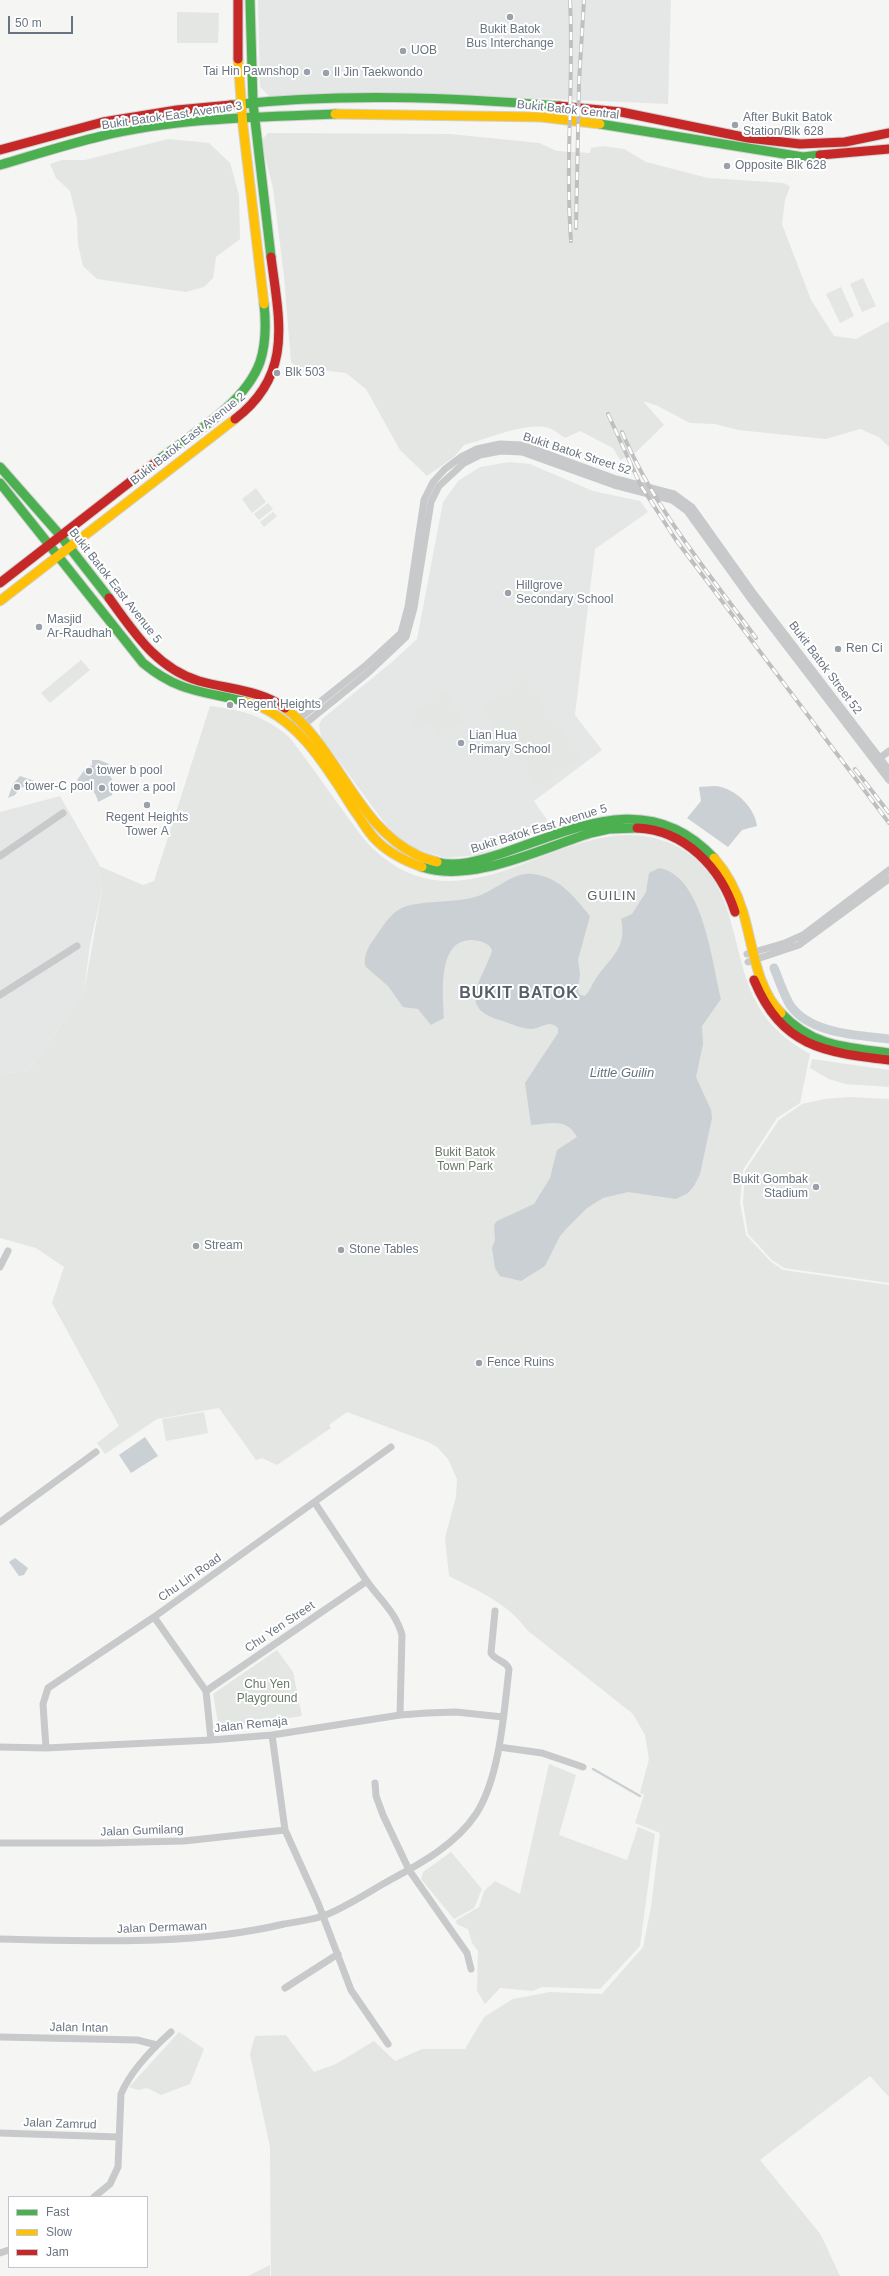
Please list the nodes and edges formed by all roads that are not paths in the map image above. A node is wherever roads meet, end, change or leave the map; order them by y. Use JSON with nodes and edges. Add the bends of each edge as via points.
{"nodes":[{"id":1,"x":238,"y":0,"type":"edge"},
{"id":2,"x":250,"y":0,"type":"edge"},
{"id":3,"x":253,"y":103,"type":"junction"},
{"id":4,"x":240,"y":105,"type":"junction"},
{"id":5,"x":255,"y":117,"type":"junction"},
{"id":6,"x":241,"y":118,"type":"junction"},
{"id":7,"x":889,"y":133,"type":"edge"},
{"id":8,"x":889,"y":149,"type":"edge"},
{"id":9,"x":0,"y":150,"type":"edge"},
{"id":10,"x":0,"y":165,"type":"edge"},
{"id":11,"x":0,"y":467,"type":"edge"},
{"id":12,"x":0,"y":483,"type":"edge"},
{"id":13,"x":60,"y":535,"type":"junction"},
{"id":14,"x":50,"y":543,"type":"junction"},
{"id":15,"x":69,"y":546,"type":"junction"},
{"id":16,"x":58,"y":554,"type":"junction"},
{"id":17,"x":0,"y":582,"type":"edge"},
{"id":18,"x":0,"y":602,"type":"edge"},
{"id":19,"x":301,"y":722,"type":"junction"},
{"id":20,"x":293,"y":728,"type":"junction"},
{"id":21,"x":889,"y":751,"type":"edge"},
{"id":22,"x":878,"y":760,"type":"junction"},
{"id":23,"x":889,"y":770,"type":"edge"},
{"id":24,"x":889,"y":780,"type":"edge"},
{"id":25,"x":63,"y":813,"type":"dead end"},
{"id":26,"x":0,"y":856,"type":"edge"},
{"id":27,"x":889,"y":870,"type":"edge"},
{"id":28,"x":889,"y":879,"type":"edge"},
{"id":29,"x":77,"y":946,"type":"dead end"},
{"id":30,"x":751,"y":957,"type":"junction"},
{"id":31,"x":0,"y":995,"type":"edge"},
{"id":32,"x":889,"y":1053,"type":"edge"},
{"id":33,"x":889,"y":1060,"type":"edge"},
{"id":34,"x":8,"y":1251,"type":"dead end"},
{"id":35,"x":0,"y":1267,"type":"edge"},
{"id":36,"x":391,"y":1447,"type":"dead end"},
{"id":37,"x":96,"y":1452,"type":"dead end"},
{"id":38,"x":315,"y":1503,"type":"junction"},
{"id":39,"x":0,"y":1522,"type":"edge"},
{"id":40,"x":367,"y":1582,"type":"junction"},
{"id":41,"x":495,"y":1610,"type":"dead end"},
{"id":42,"x":154,"y":1617,"type":"junction"},
{"id":43,"x":206,"y":1691,"type":"junction"},
{"id":44,"x":400,"y":1715,"type":"junction"},
{"id":45,"x":503,"y":1717,"type":"junction"},
{"id":46,"x":272,"y":1735,"type":"junction"},
{"id":47,"x":211,"y":1740,"type":"junction"},
{"id":48,"x":0,"y":1747,"type":"edge"},
{"id":49,"x":499,"y":1747,"type":"junction"},
{"id":50,"x":46,"y":1748,"type":"junction"},
{"id":51,"x":583,"y":1767,"type":"dead end"},
{"id":52,"x":375,"y":1783,"type":"dead end"},
{"id":53,"x":285,"y":1830,"type":"junction"},
{"id":54,"x":0,"y":1843,"type":"edge"},
{"id":55,"x":409,"y":1870,"type":"junction"},
{"id":56,"x":324,"y":1916,"type":"junction"},
{"id":57,"x":0,"y":1939,"type":"edge"},
{"id":58,"x":338,"y":1954,"type":"junction"},
{"id":59,"x":471,"y":1969,"type":"dead end"},
{"id":60,"x":285,"y":1988,"type":"dead end"},
{"id":61,"x":171,"y":2032,"type":"dead end"},
{"id":62,"x":0,"y":2037,"type":"edge"},
{"id":63,"x":388,"y":2044,"type":"dead end"},
{"id":64,"x":157,"y":2045,"type":"junction"},
{"id":65,"x":0,"y":2133,"type":"edge"},
{"id":66,"x":119,"y":2137,"type":"junction"},
{"id":67,"x":95,"y":2196,"type":"edge"}],
"edges":[{"from":1,"to":4,"type":"street","via":[[236,55]]},
{"from":2,"to":3,"type":"street"},
{"from":3,"to":4,"type":"street","name":"Bukit Batok East Avenue 3"},
{"from":3,"to":5,"type":"street"},
{"from":3,"to":7,"type":"street","name":"Bukit Batok Central","via":[[382,99],[551,105],[610,111],[801,145],[862,140]]},
{"from":4,"to":6,"type":"street"},
{"from":4,"to":9,"type":"street","name":"Bukit Batok East Avenue 3","via":[[117,119]]},
{"from":5,"to":6,"type":"street","name":"Bukit Batok East Avenue 3"},
{"from":5,"to":8,"type":"street","name":"Bukit Batok Central","via":[[380,114],[541,117],[587,122],[803,158]]},
{"from":5,"to":15,"type":"street","name":"Bukit Batok East Avenue 2","via":[[280,332],[278,362],[272,377],[263,393],[246,411]]},
{"from":6,"to":10,"type":"street","name":"Bukit Batok East Avenue 3","via":[[103,136]]},
{"from":6,"to":13,"type":"street","name":"Bukit Batok East Avenue 2","via":[[264,314],[265,341],[256,370],[247,387],[225,409]]},
{"from":11,"to":13,"type":"street","name":"Bukit Batok East Avenue 5"},
{"from":12,"to":14,"type":"street","name":"Bukit Batok East Avenue 5"},
{"from":13,"to":14,"type":"street","name":"Bukit Batok East Avenue 2"},
{"from":13,"to":15,"type":"street","name":"Bukit Batok East Avenue 5"},
{"from":14,"to":16,"type":"street","name":"Bukit Batok East Avenue 5"},
{"from":14,"to":17,"type":"street","name":"Bukit Batok East Avenue 2"},
{"from":15,"to":16,"type":"street","name":"Bukit Batok East Avenue 2"},
{"from":15,"to":19,"type":"street","name":"Bukit Batok East Avenue 5","via":[[147,648],[166,666],[192,679],[266,697]]},
{"from":16,"to":18,"type":"street","name":"Bukit Batok East Avenue 2"},
{"from":16,"to":20,"type":"street","name":"Bukit Batok East Avenue 5","via":[[137,656],[157,675],[183,688],[260,706]]},
{"from":19,"to":20,"type":"street","name":"Bukit Batok Street 52"},
{"from":19,"to":22,"type":"street","name":"Bukit Batok Street 52","via":[[401,633],[408,607],[424,500],[433,482],[445,469],[477,449],[500,444],[523,445],[573,465],[682,498],[692,507]]},
{"from":19,"to":30,"type":"street","name":"Bukit Batok East Avenue 5","via":[[387,834],[405,849],[426,859],[448,863],[471,862],[615,818],[650,820],[683,832],[700,844],[727,874],[738,898]]},
{"from":20,"to":30,"type":"street","name":"Bukit Batok East Avenue 5","via":[[376,839],[404,861],[429,870],[456,873],[482,869],[610,828],[648,828],[681,840],[707,861],[726,888]]},
{"from":21,"to":22,"type":"street"},
{"from":22,"to":23,"type":"street","name":"Bukit Batok Street 52"},
{"from":22,"to":24,"type":"street","name":"Bukit Batok Street 52"},
{"from":25,"to":26,"type":"street"},
{"from":27,"to":30,"type":"street","via":[[803,935]]},
{"from":28,"to":30,"type":"street","via":[[799,945]]},
{"from":29,"to":31,"type":"street"},
{"from":30,"to":32,"type":"street","name":"Bukit Batok East Avenue 5","via":[[771,1002],[799,1030],[828,1044]]},
{"from":30,"to":33,"type":"street","name":"Bukit Batok East Avenue 5","via":[[758,992],[767,1009],[784,1028],[795,1036],[832,1052]]},
{"from":34,"to":35,"type":"street"},
{"from":36,"to":38,"type":"street","name":"Chu Lin Road"},
{"from":37,"to":39,"type":"street"},
{"from":38,"to":40,"type":"street"},
{"from":38,"to":42,"type":"street","name":"Chu Lin Road"},
{"from":40,"to":43,"type":"street","name":"Chu Yen Street"},
{"from":40,"to":44,"type":"street","via":[[392,1612],[399,1623],[402,1635]]},
{"from":41,"to":45,"type":"street","name":"Jalan Dermawan","via":[[491,1653],[509,1669]]},
{"from":42,"to":43,"type":"street"},
{"from":42,"to":50,"type":"street","name":"Chu Lin Road","via":[[48,1688],[44,1694],[43,1704]]},
{"from":43,"to":47,"type":"street"},
{"from":44,"to":45,"type":"street","name":"Jalan Remaja","via":[[456,1712]]},
{"from":44,"to":46,"type":"street","name":"Jalan Remaja"},
{"from":45,"to":49,"type":"street","name":"Jalan Dermawan"},
{"from":46,"to":47,"type":"street","name":"Jalan Remaja"},
{"from":46,"to":53,"type":"street"},
{"from":47,"to":50,"type":"street","name":"Jalan Remaja"},
{"from":48,"to":50,"type":"street","name":"Jalan Remaja"},
{"from":49,"to":51,"type":"street","via":[[542,1753]]},
{"from":49,"to":55,"type":"street","name":"Jalan Dermawan","via":[[488,1790],[477,1813],[450,1843]]},
{"from":52,"to":55,"type":"street","via":[[376,1796],[383,1815]]},
{"from":53,"to":54,"type":"street","name":"Jalan Gumilang","via":[[184,1841],[100,1844]]},
{"from":53,"to":56,"type":"street"},
{"from":55,"to":56,"type":"street","name":"Jalan Dermawan"},
{"from":55,"to":59,"type":"street","via":[[468,1953]]},
{"from":56,"to":57,"type":"street","name":"Jalan Dermawan","via":[[224,1936],[136,1941]]},
{"from":56,"to":58,"type":"street"},
{"from":58,"to":60,"type":"street"},
{"from":58,"to":63,"type":"street","via":[[351,1990]]},
{"from":61,"to":64,"type":"street"},
{"from":62,"to":64,"type":"street","name":"Jalan Intan","via":[[137,2040]]},
{"from":64,"to":66,"type":"street","via":[[123,2089]]},
{"from":65,"to":66,"type":"street","name":"Jalan Zamrud"},
{"from":66,"to":67,"type":"street","via":[[115,2176],[110,2184]]}]}
